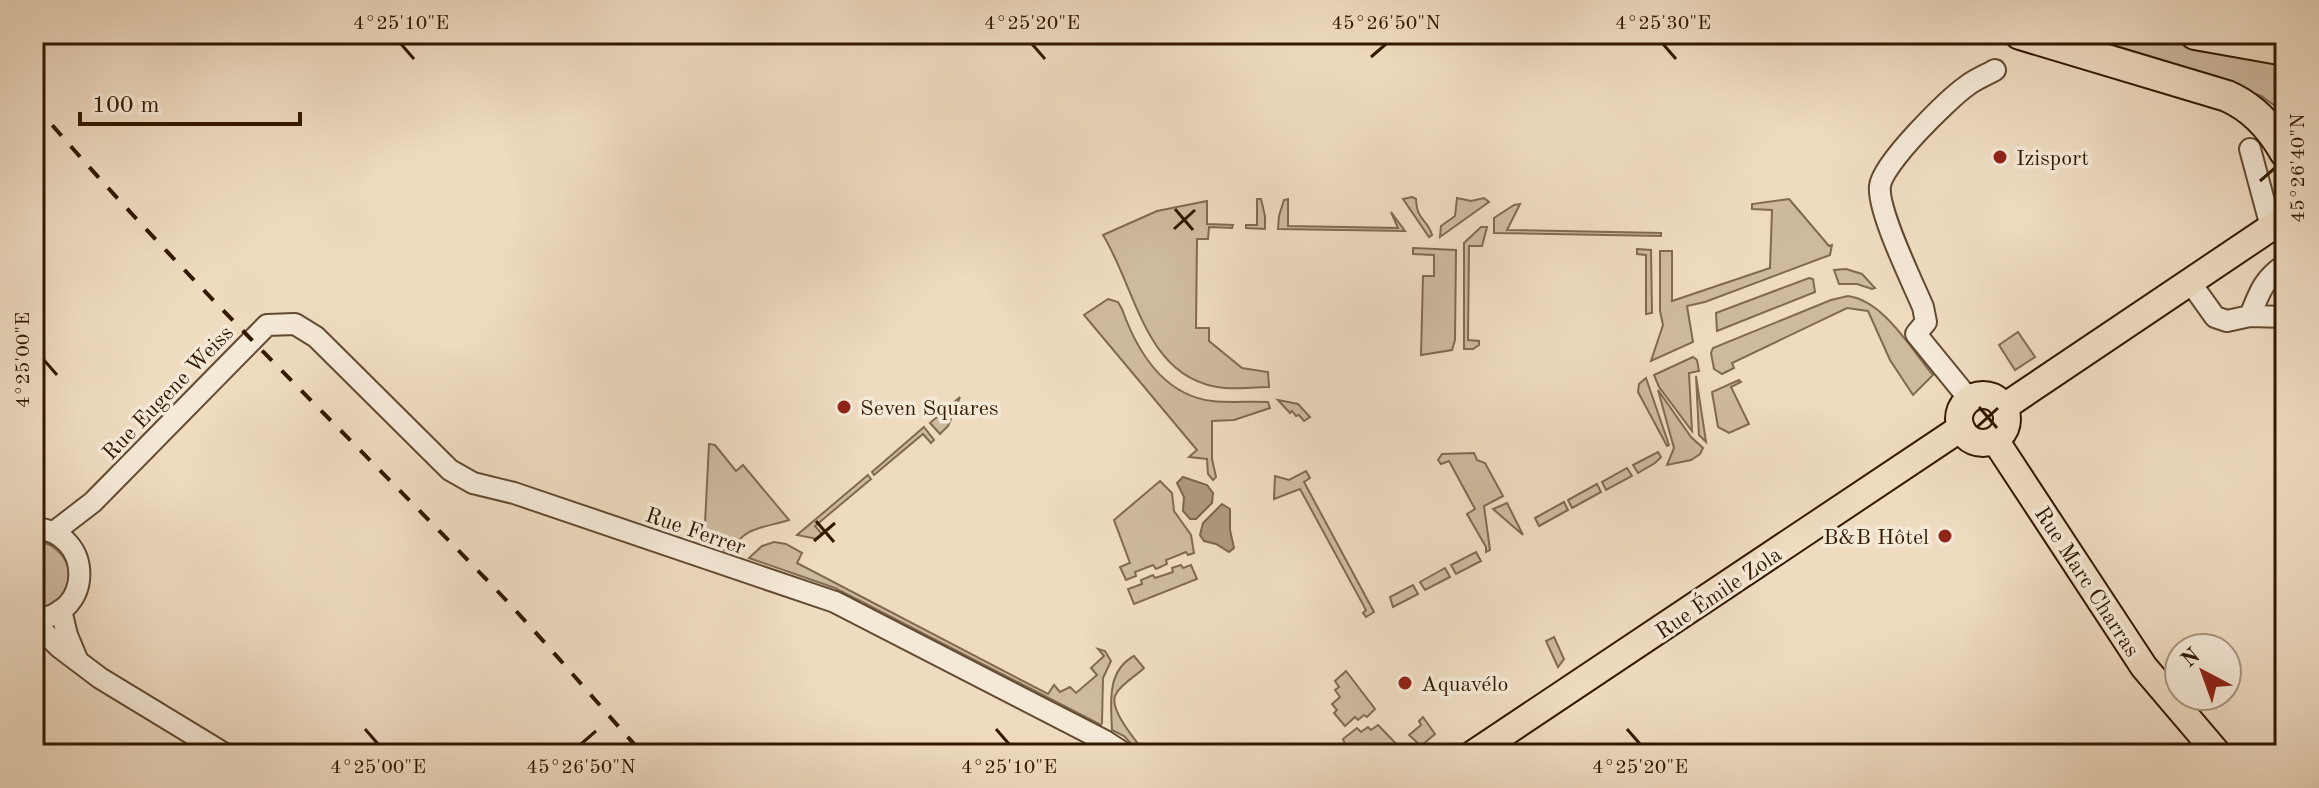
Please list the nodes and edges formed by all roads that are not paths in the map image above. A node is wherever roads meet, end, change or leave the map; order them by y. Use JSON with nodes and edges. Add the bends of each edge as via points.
{"nodes":[{"id":1,"x":2020,"y":34,"type":"edge"},
{"id":2,"x":2195,"y":34,"type":"edge"},
{"id":3,"x":2285,"y":50,"type":"edge"},
{"id":4,"x":1995,"y":70,"type":"dead end"},
{"id":5,"x":2245,"y":104,"type":"junction"},
{"id":6,"x":2285,"y":124,"type":"edge"},
{"id":7,"x":2250,"y":149,"type":"dead end"},
{"id":8,"x":2285,"y":152,"type":"edge"},
{"id":9,"x":2278,"y":222,"type":"edge"},
{"id":10,"x":2285,"y":265,"type":"edge"},
{"id":11,"x":2190,"y":282,"type":"junction"},
{"id":12,"x":2250,"y":316,"type":"junction"},
{"id":13,"x":2285,"y":317,"type":"edge"},
{"id":14,"x":280,"y":323,"type":"joint"},
{"id":15,"x":1969,"y":399,"type":"junction"},
{"id":16,"x":2004,"y":407,"type":"junction"},
{"id":17,"x":1961,"y":428,"type":"junction"},
{"id":18,"x":1995,"y":440,"type":"junction"},
{"id":19,"x":93,"y":502,"type":"junction"},
{"id":20,"x":39,"y":528,"type":"edge"},
{"id":21,"x":71,"y":546,"type":"junction"},
{"id":22,"x":61,"y":610,"type":"junction"},
{"id":23,"x":34,"y":620,"type":"edge"},
{"id":24,"x":79,"y":662,"type":"junction"},
{"id":25,"x":225,"y":754,"type":"edge"},
{"id":26,"x":1125,"y":754,"type":"edge"},
{"id":27,"x":1473,"y":754,"type":"edge"},
{"id":28,"x":2218,"y":754,"type":"edge"}],
"edges":[{"from":1,"to":5,"type":"highway"},
{"from":2,"to":3,"type":"highway"},
{"from":4,"to":15,"type":"street","via":[[1946,103],[1885,170],[1880,186],[1882,205],[1923,307],[1926,322],[1916,334]]},
{"from":5,"to":6,"type":"highway"},
{"from":5,"to":8,"type":"highway"},
{"from":7,"to":9,"type":"street"},
{"from":9,"to":11,"type":"main road"},
{"from":10,"to":12,"type":"street","via":[[2262,285]]},
{"from":11,"to":12,"type":"street","via":[[2215,317],[2227,321]]},
{"from":11,"to":16,"type":"main road"},
{"from":12,"to":13,"type":"street"},
{"from":14,"to":19,"type":"street","name":"Rue Eugene Weiss","via":[[267,325],[255,336]]},
{"from":14,"to":26,"type":"street","name":"Rue Ferrer","via":[[308,330],[466,480],[820,596]]},
{"from":15,"to":16,"type":"main road","via":[[1988,395]]},
{"from":15,"to":17,"type":"main road","via":[[1960,412]]},
{"from":16,"to":18,"type":"main road","via":[[2005,429]]},
{"from":17,"to":18,"type":"main road","via":[[1974,441]]},
{"from":17,"to":27,"type":"main road","name":"Rue Émile Zola"},
{"from":18,"to":28,"type":"main road","name":"Rue Marc Charras","via":[[2144,667]]},
{"from":19,"to":20,"type":"street","name":"Rue Eugene Weiss"},
{"from":19,"to":21,"type":"street","name":"Rue Eugene Weiss"},
{"from":20,"to":21,"type":"street"},
{"from":21,"to":22,"type":"street","via":[[78,559],[78,587]]},
{"from":22,"to":23,"type":"street"},
{"from":22,"to":24,"type":"street"},
{"from":23,"to":24,"type":"street"},
{"from":24,"to":25,"type":"street"}]}
